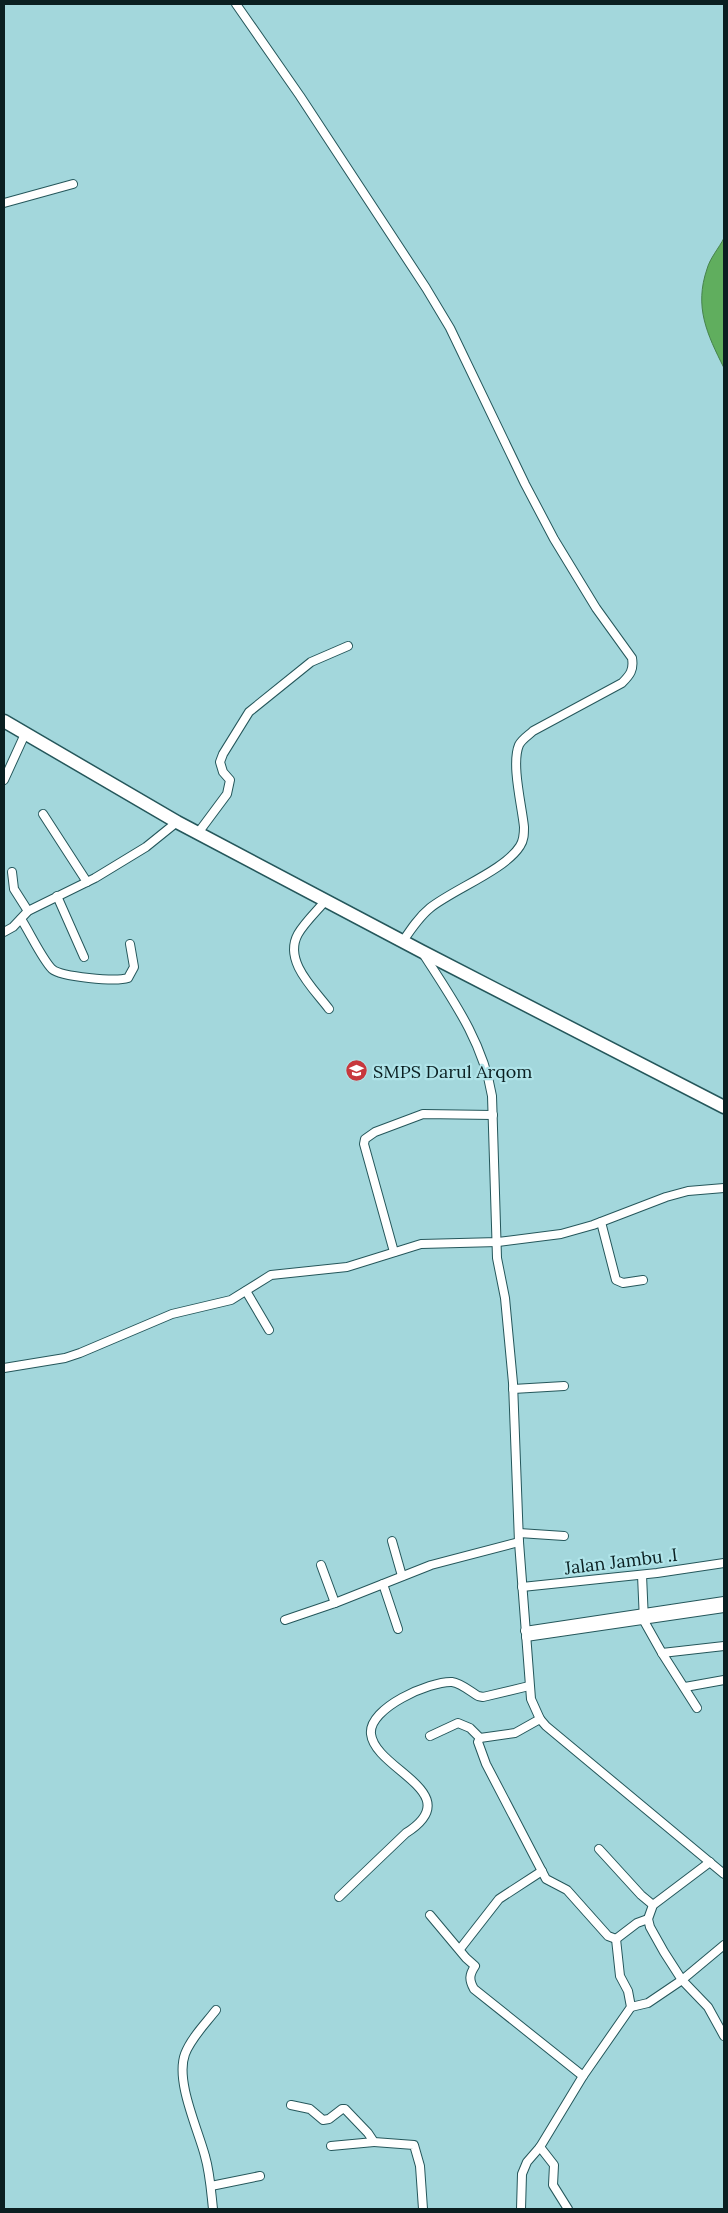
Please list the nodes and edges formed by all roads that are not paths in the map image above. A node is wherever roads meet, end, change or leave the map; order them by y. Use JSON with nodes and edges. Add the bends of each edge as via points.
{"nodes":[{"id":1,"x":236,"y":4,"type":"edge"},
{"id":2,"x":73,"y":184,"type":"dead end"},
{"id":3,"x":4,"y":203,"type":"edge"},
{"id":4,"x":348,"y":646,"type":"dead end"},
{"id":5,"x":4,"y":721,"type":"edge"},
{"id":6,"x":25,"y":734,"type":"junction"},
{"id":7,"x":4,"y":780,"type":"edge"},
{"id":8,"x":43,"y":814,"type":"dead end"},
{"id":9,"x":177,"y":822,"type":"junction"},
{"id":10,"x":198,"y":833,"type":"junction"},
{"id":11,"x":12,"y":872,"type":"dead end"},
{"id":12,"x":86,"y":882,"type":"junction"},
{"id":13,"x":57,"y":896,"type":"junction"},
{"id":14,"x":326,"y":900,"type":"junction"},
{"id":15,"x":28,"y":911,"type":"junction"},
{"id":16,"x":21,"y":918,"type":"junction"},
{"id":17,"x":4,"y":932,"type":"edge"},
{"id":18,"x":403,"y":941,"type":"junction"},
{"id":19,"x":130,"y":944,"type":"dead end"},
{"id":20,"x":421,"y":951,"type":"junction"},
{"id":21,"x":84,"y":957,"type":"dead end"},
{"id":22,"x":329,"y":1009,"type":"dead end"},
{"id":23,"x":724,"y":1107,"type":"edge"},
{"id":24,"x":493,"y":1115,"type":"junction"},
{"id":25,"x":724,"y":1188,"type":"edge"},
{"id":26,"x":601,"y":1222,"type":"junction"},
{"id":27,"x":498,"y":1242,"type":"junction"},
{"id":28,"x":394,"y":1252,"type":"junction"},
{"id":29,"x":643,"y":1280,"type":"dead end"},
{"id":30,"x":246,"y":1291,"type":"junction"},
{"id":31,"x":268,"y":1330,"type":"dead end"},
{"id":32,"x":4,"y":1368,"type":"edge"},
{"id":33,"x":564,"y":1386,"type":"dead end"},
{"id":34,"x":513,"y":1389,"type":"junction"},
{"id":35,"x":519,"y":1533,"type":"junction"},
{"id":36,"x":564,"y":1536,"type":"dead end"},
{"id":37,"x":392,"y":1541,"type":"dead end"},
{"id":38,"x":519,"y":1542,"type":"junction"},
{"id":39,"x":724,"y":1563,"type":"edge"},
{"id":40,"x":321,"y":1564,"type":"dead end"},
{"id":41,"x":642,"y":1575,"type":"junction"},
{"id":42,"x":402,"y":1576,"type":"junction"},
{"id":43,"x":383,"y":1584,"type":"junction"},
{"id":44,"x":522,"y":1587,"type":"junction"},
{"id":45,"x":724,"y":1602,"type":"edge"},
{"id":46,"x":335,"y":1604,"type":"junction"},
{"id":47,"x":704,"y":1608,"type":"junction"},
{"id":48,"x":724,"y":1608,"type":"edge"},
{"id":49,"x":643,"y":1618,"type":"junction"},
{"id":50,"x":285,"y":1620,"type":"dead end"},
{"id":51,"x":398,"y":1629,"type":"dead end"},
{"id":52,"x":525,"y":1634,"type":"junction"},
{"id":53,"x":724,"y":1646,"type":"edge"},
{"id":54,"x":662,"y":1653,"type":"junction"},
{"id":55,"x":724,"y":1680,"type":"edge"},
{"id":56,"x":529,"y":1686,"type":"junction"},
{"id":57,"x":684,"y":1687,"type":"junction"},
{"id":58,"x":697,"y":1708,"type":"dead end"},
{"id":59,"x":540,"y":1719,"type":"junction"},
{"id":60,"x":430,"y":1736,"type":"dead end"},
{"id":61,"x":480,"y":1738,"type":"junction"},
{"id":62,"x":599,"y":1850,"type":"dead end"},
{"id":63,"x":710,"y":1862,"type":"junction"},
{"id":64,"x":542,"y":1871,"type":"junction"},
{"id":65,"x":724,"y":1874,"type":"edge"},
{"id":66,"x":339,"y":1897,"type":"dead end"},
{"id":67,"x":653,"y":1905,"type":"junction"},
{"id":68,"x":430,"y":1915,"type":"dead end"},
{"id":69,"x":648,"y":1919,"type":"junction"},
{"id":70,"x":616,"y":1938,"type":"junction"},
{"id":71,"x":724,"y":1945,"type":"edge"},
{"id":72,"x":460,"y":1949,"type":"junction"},
{"id":73,"x":682,"y":1980,"type":"junction"},
{"id":74,"x":631,"y":2007,"type":"junction"},
{"id":75,"x":216,"y":2010,"type":"dead end"},
{"id":76,"x":724,"y":2036,"type":"edge"},
{"id":77,"x":583,"y":2076,"type":"junction"},
{"id":78,"x":291,"y":2105,"type":"dead end"},
{"id":79,"x":374,"y":2142,"type":"junction"},
{"id":80,"x":331,"y":2146,"type":"dead end"},
{"id":81,"x":540,"y":2147,"type":"junction"},
{"id":82,"x":260,"y":2176,"type":"dead end"},
{"id":83,"x":211,"y":2186,"type":"junction"},
{"id":84,"x":519,"y":2207,"type":"edge"},
{"id":85,"x":213,"y":2209,"type":"edge"},
{"id":86,"x":424,"y":2209,"type":"edge"},
{"id":87,"x":568,"y":2209,"type":"edge"}],
"edges":[{"from":1,"to":18,"type":"street","via":[[306,104],[426,288],[450,328],[554,539],[596,608],[632,658],[630,674],[622,683],[525,737],[516,767],[524,827],[521,845],[499,865],[428,910]]},
{"from":2,"to":3,"type":"street"},
{"from":4,"to":10,"type":"street","via":[[312,662],[250,712],[220,762],[230,780],[227,794]]},
{"from":5,"to":6,"type":"main road"},
{"from":6,"to":7,"type":"street"},
{"from":6,"to":9,"type":"main road"},
{"from":8,"to":12,"type":"street"},
{"from":9,"to":10,"type":"main road"},
{"from":9,"to":12,"type":"street","via":[[146,847]]},
{"from":10,"to":14,"type":"main road"},
{"from":11,"to":15,"type":"street","via":[[14,889]]},
{"from":12,"to":13,"type":"street"},
{"from":13,"to":15,"type":"street"},
{"from":13,"to":21,"type":"street"},
{"from":14,"to":18,"type":"main road"},
{"from":14,"to":22,"type":"street","via":[[298,934],[294,950],[301,972]]},
{"from":15,"to":16,"type":"street"},
{"from":16,"to":17,"type":"street"},
{"from":16,"to":19,"type":"street","via":[[49,966],[58,972],[114,980],[128,978],[134,967]]},
{"from":18,"to":20,"type":"main road"},
{"from":20,"to":23,"type":"main road"},
{"from":20,"to":24,"type":"street","via":[[470,1029],[481,1053],[489,1077]]},
{"from":24,"to":27,"type":"street"},
{"from":24,"to":28,"type":"street","via":[[423,1114],[365,1139]]},
{"from":25,"to":26,"type":"street","via":[[688,1191],[666,1197]]},
{"from":26,"to":27,"type":"street","via":[[561,1234]]},
{"from":26,"to":29,"type":"street","via":[[616,1280],[623,1283]]},
{"from":27,"to":28,"type":"street","via":[[421,1244]]},
{"from":27,"to":34,"type":"street","via":[[497,1258],[505,1298]]},
{"from":28,"to":30,"type":"street","via":[[347,1267],[272,1275]]},
{"from":30,"to":31,"type":"street"},
{"from":30,"to":32,"type":"street","via":[[224,1302],[153,1320],[65,1358]]},
{"from":33,"to":34,"type":"street"},
{"from":34,"to":35,"type":"street"},
{"from":35,"to":36,"type":"street"},
{"from":35,"to":38,"type":"street"},
{"from":37,"to":42,"type":"street"},
{"from":38,"to":42,"type":"street"},
{"from":38,"to":44,"type":"street"},
{"from":39,"to":41,"type":"street","name":"Jalan Jambu .I"},
{"from":40,"to":46,"type":"street"},
{"from":41,"to":44,"type":"street","name":"Jalan Jambu .I"},
{"from":41,"to":49,"type":"street"},
{"from":42,"to":43,"type":"street"},
{"from":43,"to":46,"type":"street"},
{"from":43,"to":51,"type":"street"},
{"from":44,"to":52,"type":"street"},
{"from":45,"to":47,"type":"street"},
{"from":46,"to":50,"type":"street"},
{"from":47,"to":48,"type":"street"},
{"from":47,"to":49,"type":"street"},
{"from":49,"to":52,"type":"street"},
{"from":49,"to":54,"type":"street"},
{"from":52,"to":56,"type":"street"},
{"from":53,"to":54,"type":"street"},
{"from":54,"to":57,"type":"street"},
{"from":55,"to":57,"type":"street"},
{"from":56,"to":59,"type":"street"},
{"from":56,"to":66,"type":"street","via":[[483,1697],[454,1682],[440,1683],[402,1697],[377,1715],[371,1733],[374,1746],[420,1787],[426,1810],[418,1826],[400,1838]]},
{"from":57,"to":58,"type":"street"},
{"from":59,"to":61,"type":"street","via":[[515,1733]]},
{"from":59,"to":63,"type":"street"},
{"from":60,"to":61,"type":"street","via":[[458,1723],[470,1728]]},
{"from":61,"to":64,"type":"street","via":[[478,1742],[486,1764]]},
{"from":62,"to":67,"type":"street"},
{"from":63,"to":65,"type":"street"},
{"from":63,"to":67,"type":"street"},
{"from":64,"to":70,"type":"street","via":[[550,1882],[567,1890],[608,1936]]},
{"from":64,"to":72,"type":"street","via":[[499,1899]]},
{"from":67,"to":69,"type":"street"},
{"from":68,"to":72,"type":"street"},
{"from":69,"to":70,"type":"street","via":[[637,1922]]},
{"from":69,"to":73,"type":"street"},
{"from":70,"to":74,"type":"street","via":[[620,1976],[628,1991]]},
{"from":71,"to":73,"type":"street"},
{"from":72,"to":77,"type":"street","via":[[475,1966],[469,1977],[474,1989]]},
{"from":73,"to":74,"type":"street","via":[[648,2002]]},
{"from":73,"to":76,"type":"street","via":[[708,2007]]},
{"from":74,"to":77,"type":"street"},
{"from":75,"to":83,"type":"street","via":[[192,2042],[182,2065],[186,2095]]},
{"from":77,"to":81,"type":"street"},
{"from":78,"to":79,"type":"street","via":[[310,2109],[323,2120],[345,2109]]},
{"from":79,"to":80,"type":"street"},
{"from":79,"to":86,"type":"street","via":[[415,2145]]},
{"from":81,"to":84,"type":"street","via":[[524,2169]]},
{"from":81,"to":87,"type":"street","via":[[554,2165],[553,2185]]},
{"from":82,"to":83,"type":"street"},
{"from":83,"to":85,"type":"street"}]}
